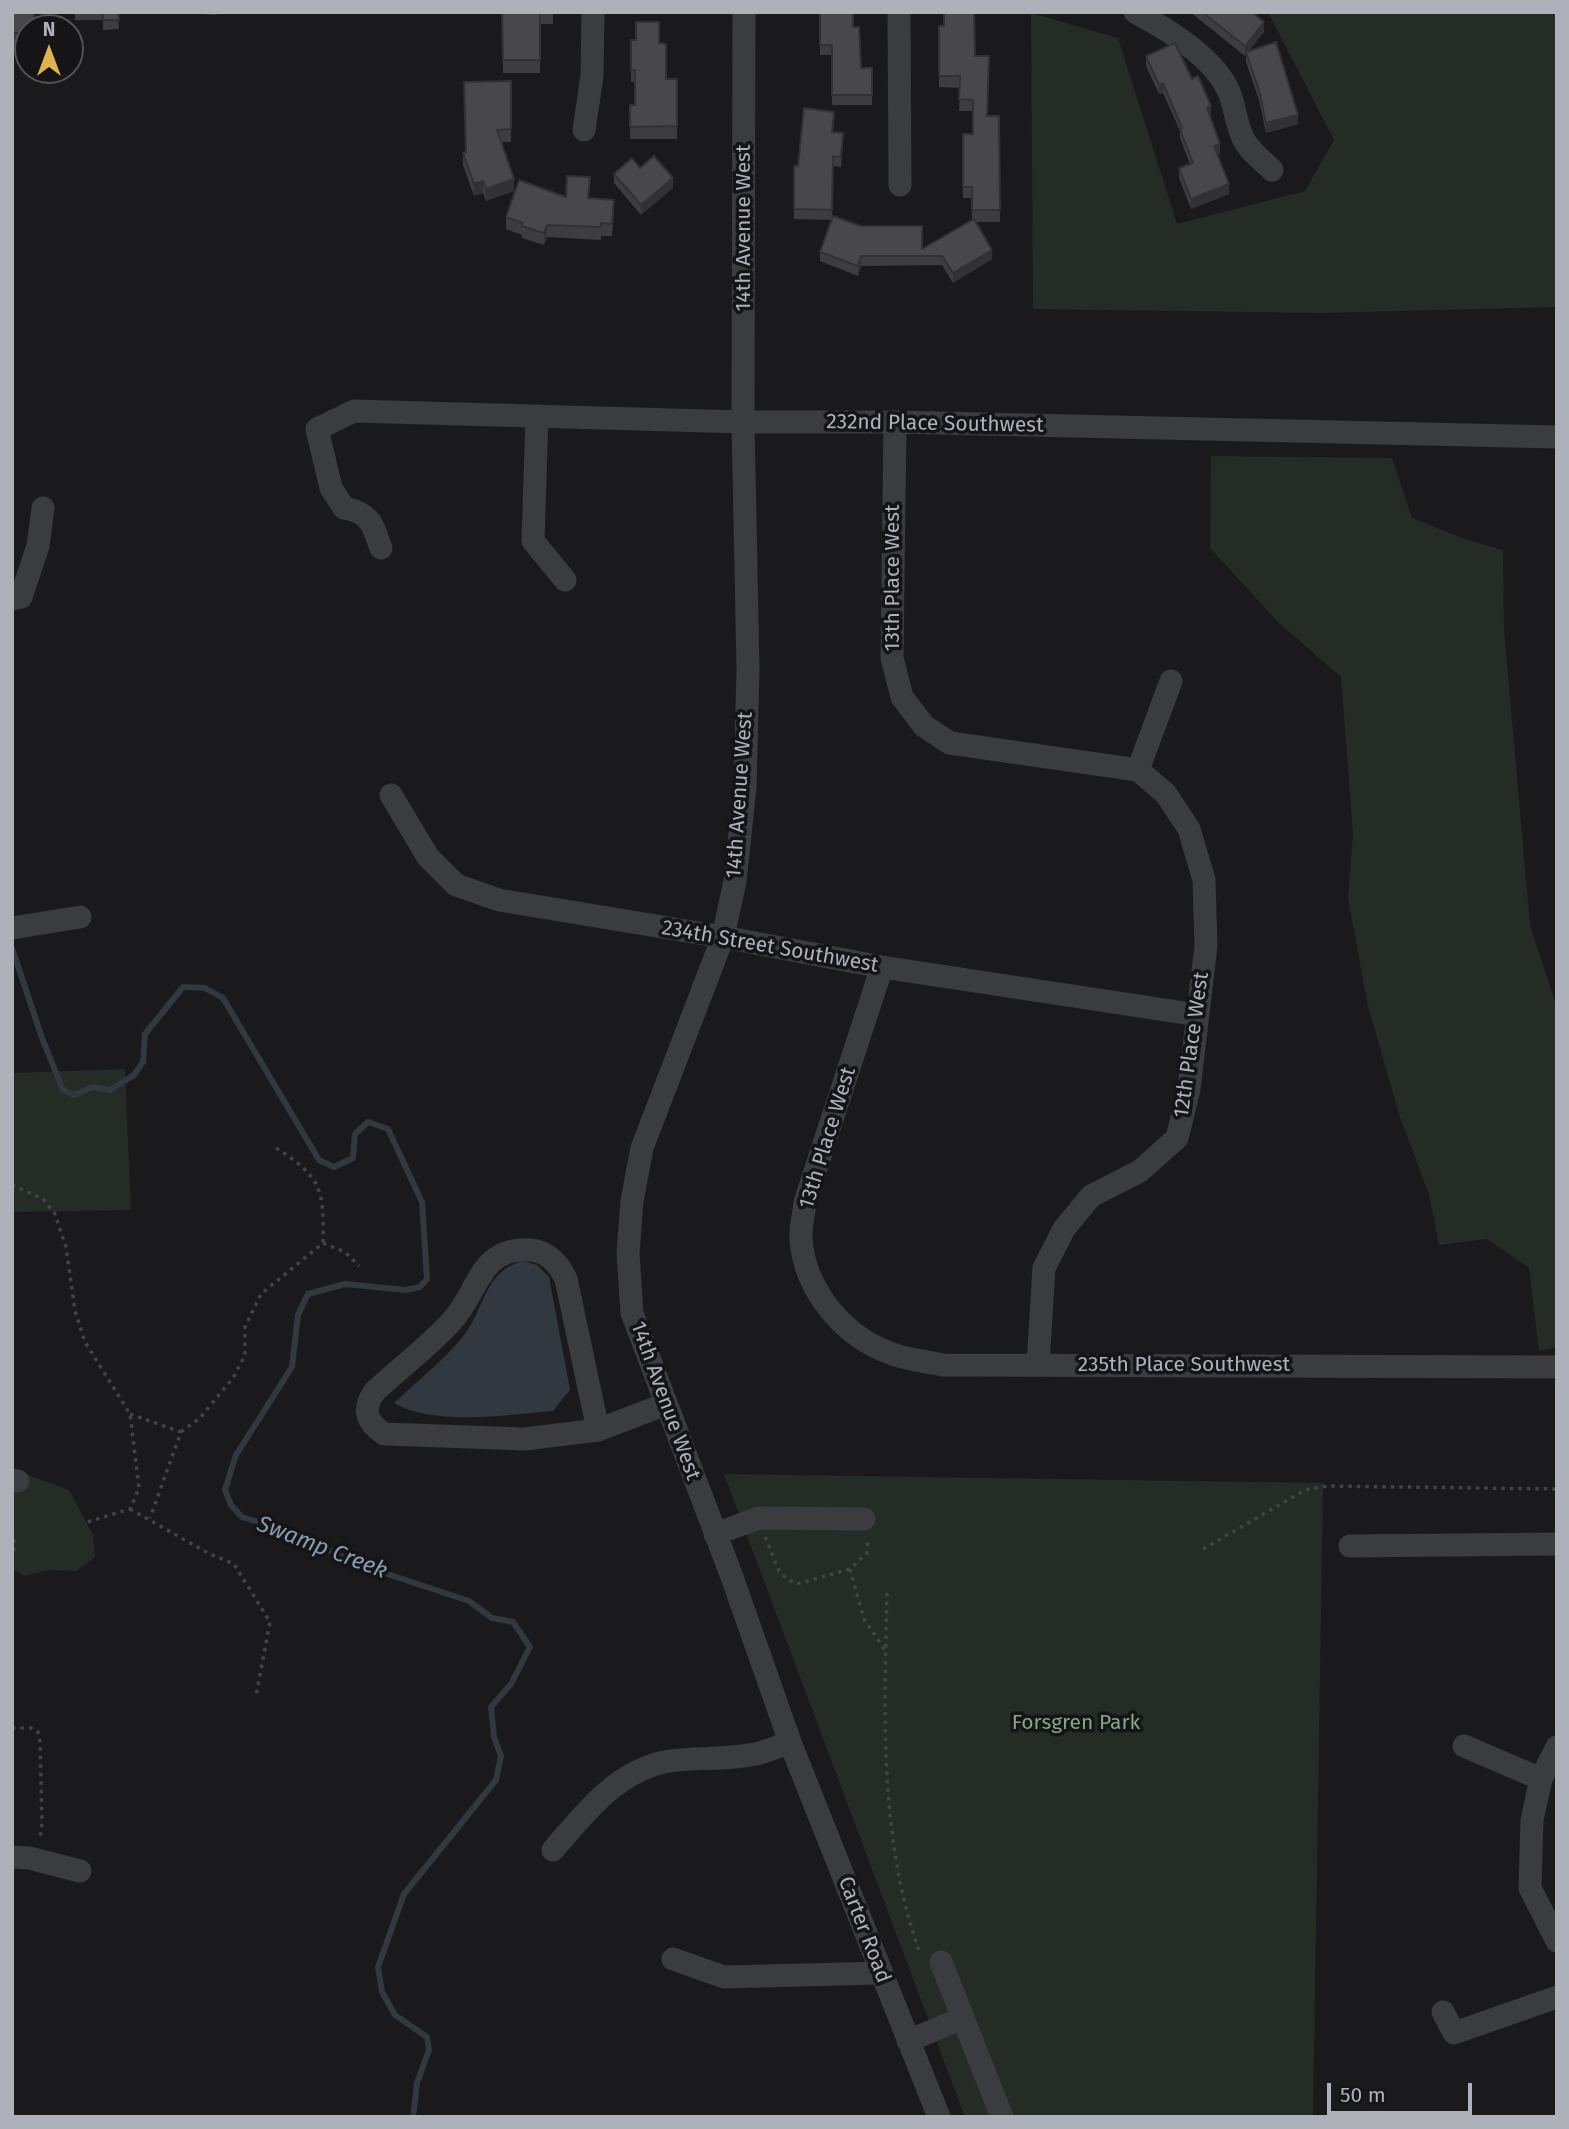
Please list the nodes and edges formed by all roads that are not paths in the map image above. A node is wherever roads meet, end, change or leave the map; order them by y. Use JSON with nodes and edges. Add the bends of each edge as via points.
{"nodes":[{"id":1,"x":593,"y":12,"type":"edge"},
{"id":2,"x":744,"y":12,"type":"edge"},
{"id":3,"x":899,"y":12,"type":"edge"},
{"id":4,"x":1135,"y":12,"type":"edge"},
{"id":5,"x":584,"y":130,"type":"dead end"},
{"id":6,"x":1272,"y":170,"type":"dead end"},
{"id":7,"x":900,"y":185,"type":"dead end"},
{"id":8,"x":537,"y":416,"type":"junction"},
{"id":9,"x":743,"y":422,"type":"junction"},
{"id":10,"x":895,"y":422,"type":"junction"},
{"id":11,"x":1557,"y":437,"type":"edge"},
{"id":12,"x":43,"y":508,"type":"dead end"},
{"id":13,"x":381,"y":548,"type":"dead end"},
{"id":14,"x":565,"y":580,"type":"dead end"},
{"id":15,"x":12,"y":599,"type":"edge"},
{"id":16,"x":1171,"y":681,"type":"dead end"},
{"id":17,"x":1138,"y":770,"type":"junction"},
{"id":18,"x":391,"y":794,"type":"dead end"},
{"id":19,"x":80,"y":918,"type":"dead end"},
{"id":20,"x":12,"y":928,"type":"edge"},
{"id":21,"x":723,"y":937,"type":"junction"},
{"id":22,"x":881,"y":967,"type":"junction"},
{"id":23,"x":1198,"y":1015,"type":"junction"},
{"id":24,"x":827,"y":1309,"type":"joint"},
{"id":25,"x":1038,"y":1365,"type":"junction"},
{"id":26,"x":1557,"y":1367,"type":"edge"},
{"id":27,"x":666,"y":1404,"type":"junction"},
{"id":28,"x":598,"y":1430,"type":"junction"},
{"id":29,"x":864,"y":1519,"type":"road end"},
{"id":30,"x":715,"y":1534,"type":"junction"},
{"id":31,"x":1557,"y":1544,"type":"edge"},
{"id":32,"x":1350,"y":1546,"type":"dead end"},
{"id":33,"x":790,"y":1742,"type":"junction"},
{"id":34,"x":1464,"y":1746,"type":"dead end"},
{"id":35,"x":1557,"y":1747,"type":"edge"},
{"id":36,"x":1541,"y":1779,"type":"junction"},
{"id":37,"x":553,"y":1850,"type":"dead end"},
{"id":38,"x":12,"y":1857,"type":"edge"},
{"id":39,"x":80,"y":1871,"type":"dead end"},
{"id":40,"x":1557,"y":1941,"type":"edge"},
{"id":41,"x":673,"y":1959,"type":"dead end"},
{"id":42,"x":941,"y":1962,"type":"road end"},
{"id":43,"x":881,"y":1973,"type":"junction"},
{"id":44,"x":1557,"y":1997,"type":"edge"},
{"id":45,"x":1443,"y":2012,"type":"dead end"},
{"id":46,"x":964,"y":2018,"type":"junction"},
{"id":47,"x":908,"y":2041,"type":"junction"},
{"id":48,"x":939,"y":2117,"type":"edge"},
{"id":49,"x":1002,"y":2117,"type":"edge"}],
"edges":[{"from":1,"to":5,"type":"street","via":[[592,76]]},
{"from":2,"to":9,"type":"street","name":"14th Avenue West"},
{"from":3,"to":7,"type":"street"},
{"from":4,"to":6,"type":"street","via":[[1187,44],[1214,70],[1228,90],[1244,141]]},
{"from":8,"to":9,"type":"street","name":"232nd Place Southwest"},
{"from":8,"to":13,"type":"street","name":"232nd Place Southwest","via":[[354,411],[317,429],[331,488],[344,508],[359,511],[370,520]]},
{"from":8,"to":14,"type":"street","via":[[533,541]]},
{"from":9,"to":10,"type":"street","name":"232nd Place Southwest"},
{"from":9,"to":21,"type":"street","name":"14th Avenue West","via":[[746,787]]},
{"from":10,"to":11,"type":"street","name":"232nd Place Southwest"},
{"from":10,"to":17,"type":"street","name":"13th Place West","via":[[892,658],[902,696],[924,726],[950,743]]},
{"from":12,"to":15,"type":"street","via":[[38,546],[21,597]]},
{"from":16,"to":17,"type":"street"},
{"from":17,"to":23,"type":"street","name":"12th Place West","via":[[1166,794],[1189,830],[1205,880],[1206,946]]},
{"from":18,"to":21,"type":"street","name":"234th Street Southwest","via":[[428,857],[456,886],[499,900]]},
{"from":19,"to":20,"type":"street"},
{"from":21,"to":22,"type":"street","name":"234th Street Southwest"},
{"from":21,"to":27,"type":"street","name":"14th Avenue West","via":[[642,1148],[632,1201],[628,1253],[632,1313]]},
{"from":22,"to":23,"type":"street","name":"234th Street Southwest"},
{"from":22,"to":24,"type":"street","name":"13th Place West","via":[[805,1202],[800,1239],[811,1278]]},
{"from":23,"to":25,"type":"street","name":"12th Place West","via":[[1189,1089],[1177,1138],[1140,1171],[1091,1196],[1064,1229],[1044,1268]]},
{"from":24,"to":25,"type":"street","name":"235th Place Southwest","via":[[858,1335],[890,1353],[943,1365]]},
{"from":25,"to":26,"type":"street","name":"235th Place Southwest"},
{"from":27,"to":28,"type":"street"},
{"from":27,"to":30,"type":"street","name":"14th Avenue West"},
{"from":28,"to":28,"type":"street","via":[[525,1439],[384,1434],[373,1427],[367,1402],[453,1320],[484,1268],[499,1256],[534,1250],[549,1257],[566,1279]]},
{"from":29,"to":30,"type":"street","via":[[759,1518]]},
{"from":30,"to":33,"type":"street","name":"14th Avenue West"},
{"from":31,"to":32,"type":"street"},
{"from":33,"to":37,"type":"street","via":[[759,1754],[665,1762],[643,1769],[618,1782],[590,1807]]},
{"from":33,"to":43,"type":"street","name":"Carter Road"},
{"from":34,"to":36,"type":"street"},
{"from":35,"to":36,"type":"street"},
{"from":36,"to":40,"type":"street","via":[[1532,1820],[1530,1888]]},
{"from":38,"to":39,"type":"street"},
{"from":41,"to":43,"type":"street","via":[[724,1977]]},
{"from":42,"to":46,"type":"street"},
{"from":43,"to":47,"type":"street","name":"Carter Road"},
{"from":44,"to":45,"type":"street","via":[[1454,2034]]},
{"from":46,"to":47,"type":"street"},
{"from":46,"to":49,"type":"street"},
{"from":47,"to":48,"type":"street","name":"Carter Road"}]}
